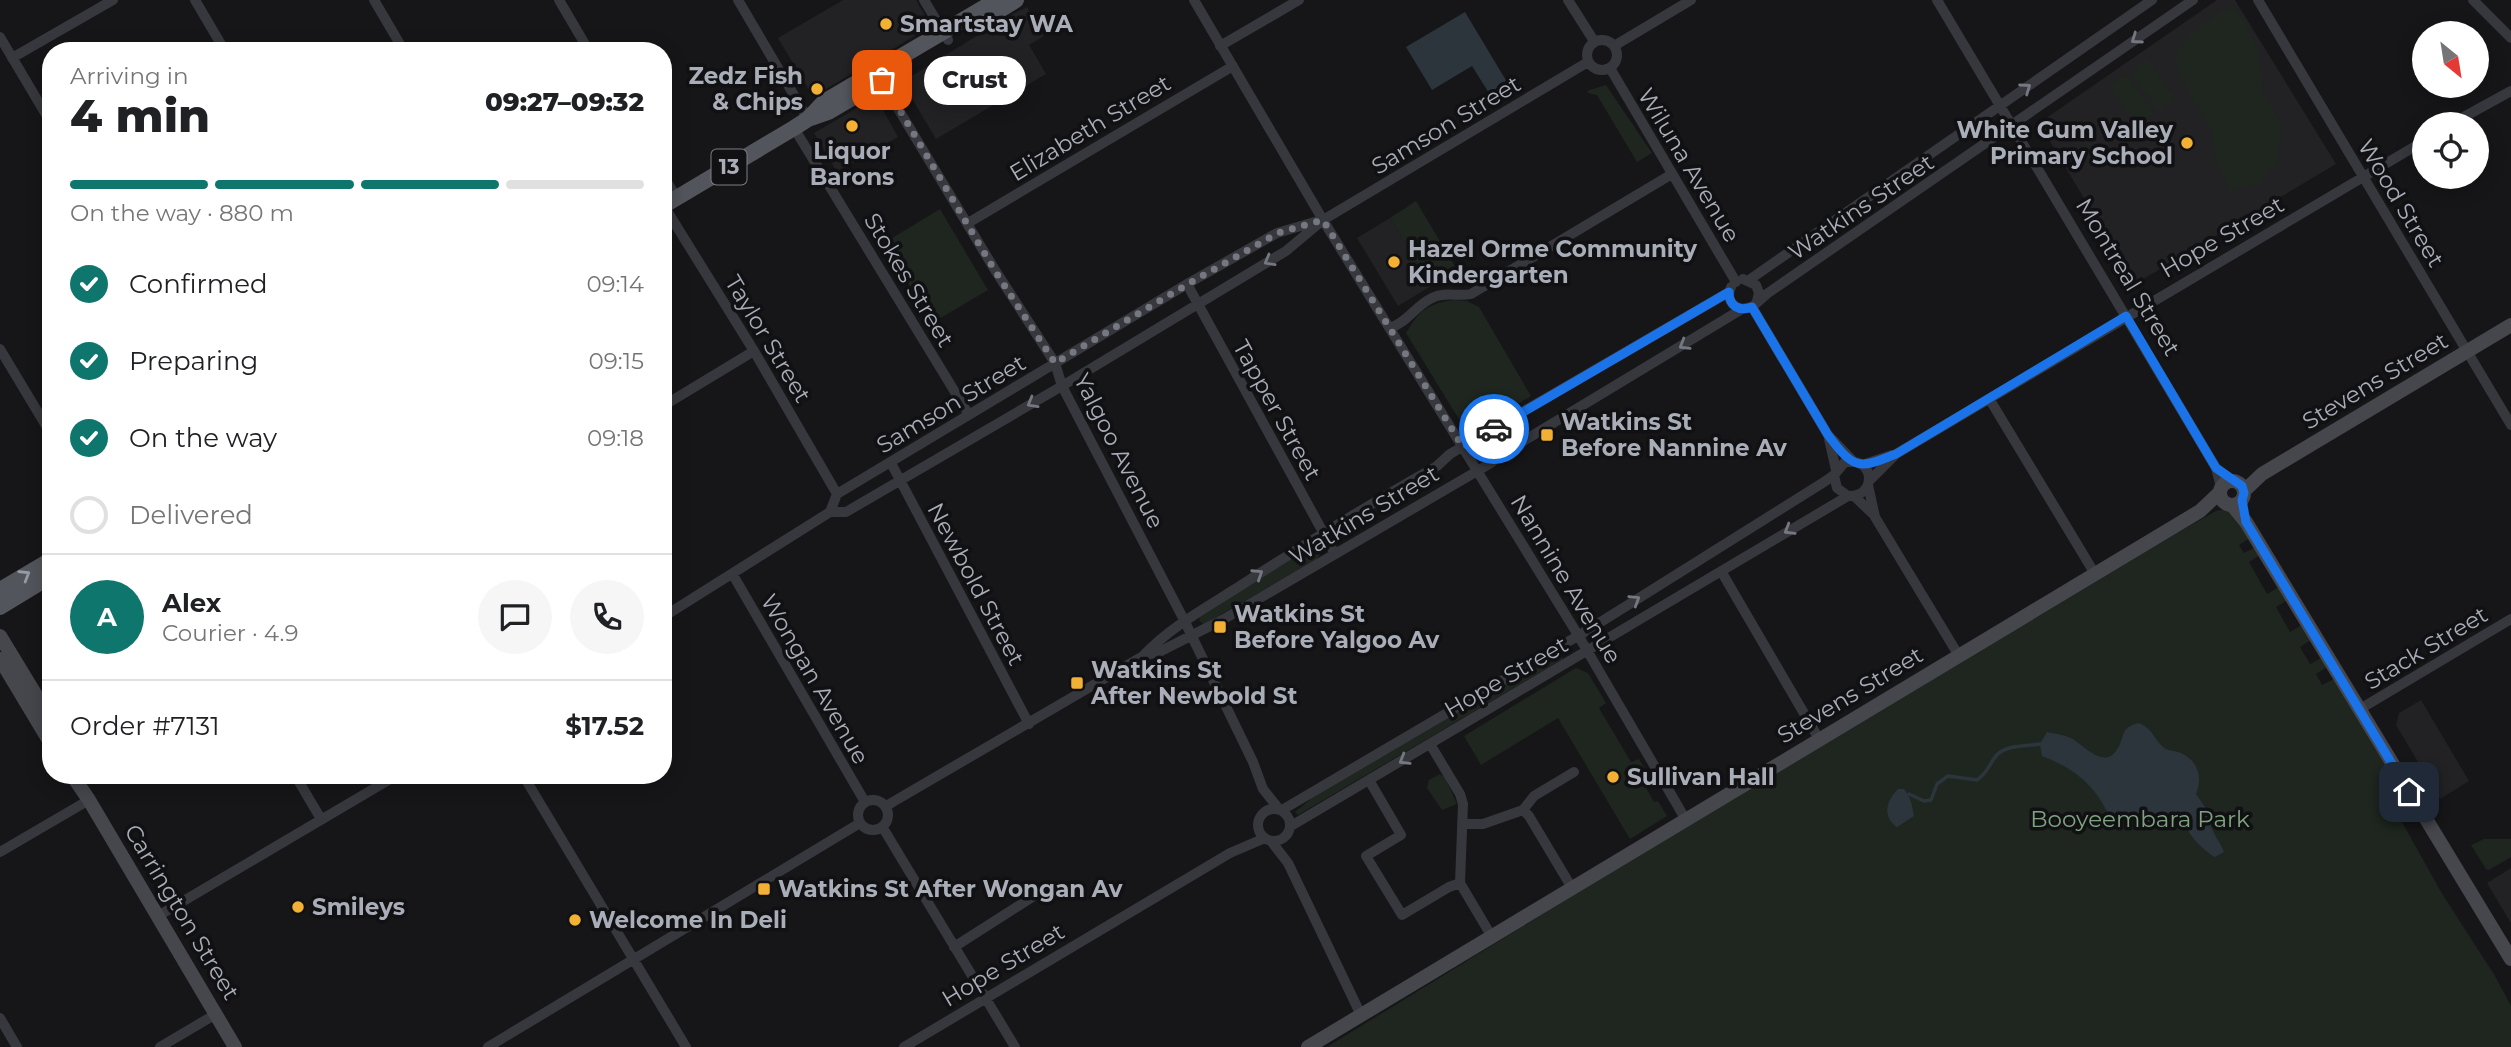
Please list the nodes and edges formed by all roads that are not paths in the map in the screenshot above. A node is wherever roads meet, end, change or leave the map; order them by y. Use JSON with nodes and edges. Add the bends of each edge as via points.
{"nodes":[{"id":1,"x":113,"y":0,"type":"edge"},
{"id":2,"x":195,"y":0,"type":"edge"},
{"id":3,"x":374,"y":0,"type":"edge"},
{"id":4,"x":559,"y":0,"type":"edge"},
{"id":5,"x":738,"y":0,"type":"edge"},
{"id":6,"x":924,"y":0,"type":"edge"},
{"id":7,"x":997,"y":0,"type":"edge"},
{"id":8,"x":1016,"y":0,"type":"edge"},
{"id":9,"x":1194,"y":0,"type":"edge"},
{"id":10,"x":1299,"y":0,"type":"edge"},
{"id":11,"x":1568,"y":0,"type":"edge"},
{"id":12,"x":1691,"y":0,"type":"edge"},
{"id":13,"x":1937,"y":0,"type":"edge"},
{"id":14,"x":2152,"y":0,"type":"edge"},
{"id":15,"x":2193,"y":0,"type":"edge"},
{"id":16,"x":2258,"y":0,"type":"edge"},
{"id":17,"x":2473,"y":0,"type":"edge"},
{"id":18,"x":945,"y":36,"type":"junction"},
{"id":19,"x":0,"y":37,"type":"edge"},
{"id":20,"x":2511,"y":38,"type":"edge"},
{"id":21,"x":1594,"y":41,"type":"junction"},
{"id":22,"x":220,"y":42,"type":"edge"},
{"id":23,"x":399,"y":42,"type":"edge"},
{"id":24,"x":584,"y":42,"type":"edge"},
{"id":25,"x":1220,"y":46,"type":"junction"},
{"id":26,"x":1614,"y":46,"type":"junction"},
{"id":27,"x":12,"y":58,"type":"junction"},
{"id":28,"x":1587,"y":62,"type":"junction"},
{"id":29,"x":1233,"y":66,"type":"junction"},
{"id":30,"x":1610,"y":68,"type":"junction"},
{"id":31,"x":879,"y":76,"type":"junction"},
{"id":32,"x":2511,"y":91,"type":"edge"},
{"id":33,"x":2000,"y":106,"type":"junction"},
{"id":34,"x":42,"y":108,"type":"edge"},
{"id":35,"x":2473,"y":112,"type":"edge"},
{"id":36,"x":808,"y":119,"type":"junction"},
{"id":37,"x":2011,"y":126,"type":"junction"},
{"id":38,"x":794,"y":128,"type":"junction"},
{"id":39,"x":2412,"y":148,"type":"edge"},
{"id":40,"x":1672,"y":174,"type":"junction"},
{"id":41,"x":2363,"y":177,"type":"junction"},
{"id":42,"x":672,"y":201,"type":"edge"},
{"id":43,"x":672,"y":210,"type":"edge"},
{"id":44,"x":1323,"y":220,"type":"junction"},
{"id":45,"x":968,"y":223,"type":"junction"},
{"id":46,"x":1749,"y":280,"type":"junction"},
{"id":47,"x":1736,"y":282,"type":"junction"},
{"id":48,"x":1188,"y":284,"type":"junction"},
{"id":49,"x":1729,"y":292,"type":"junction"},
{"id":50,"x":1197,"y":303,"type":"junction"},
{"id":51,"x":1750,"y":306,"type":"junction"},
{"id":52,"x":2126,"y":316,"type":"junction"},
{"id":53,"x":2511,"y":325,"type":"edge"},
{"id":54,"x":1390,"y":328,"type":"junction"},
{"id":55,"x":0,"y":349,"type":"edge"},
{"id":56,"x":754,"y":351,"type":"junction"},
{"id":57,"x":2468,"y":351,"type":"junction"},
{"id":58,"x":1055,"y":363,"type":"junction"},
{"id":59,"x":1062,"y":386,"type":"junction"},
{"id":60,"x":1990,"y":400,"type":"junction"},
{"id":61,"x":672,"y":401,"type":"edge"},
{"id":62,"x":969,"y":415,"type":"junction"},
{"id":63,"x":42,"y":419,"type":"edge"},
{"id":64,"x":2511,"y":425,"type":"edge"},
{"id":65,"x":1828,"y":435,"type":"junction"},
{"id":66,"x":1463,"y":447,"type":"junction"},
{"id":67,"x":1896,"y":454,"type":"junction"},
{"id":68,"x":891,"y":463,"type":"junction"},
{"id":69,"x":1858,"y":463,"type":"junction"},
{"id":70,"x":1478,"y":471,"type":"junction"},
{"id":71,"x":1835,"y":473,"type":"junction"},
{"id":72,"x":900,"y":480,"type":"junction"},
{"id":73,"x":1868,"y":483,"type":"junction"},
{"id":74,"x":2232,"y":493,"type":"junction"},
{"id":75,"x":837,"y":494,"type":"junction"},
{"id":76,"x":1851,"y":496,"type":"junction"},
{"id":77,"x":830,"y":512,"type":"junction"},
{"id":78,"x":1875,"y":517,"type":"junction"},
{"id":79,"x":1322,"y":533,"type":"junction"},
{"id":80,"x":1335,"y":554,"type":"junction"},
{"id":81,"x":42,"y":565,"type":"edge"},
{"id":82,"x":1721,"y":571,"type":"junction"},
{"id":83,"x":733,"y":575,"type":"junction"},
{"id":84,"x":2095,"y":575,"type":"junction"},
{"id":85,"x":42,"y":581,"type":"edge"},
{"id":86,"x":0,"y":590,"type":"edge"},
{"id":87,"x":0,"y":607,"type":"edge"},
{"id":88,"x":672,"y":612,"type":"edge"},
{"id":89,"x":2511,"y":619,"type":"edge"},
{"id":90,"x":1185,"y":622,"type":"junction"},
{"id":91,"x":1578,"y":635,"type":"junction"},
{"id":92,"x":0,"y":636,"type":"edge"},
{"id":93,"x":1191,"y":636,"type":"junction"},
{"id":94,"x":1587,"y":652,"type":"junction"},
{"id":95,"x":1143,"y":656,"type":"junction"},
{"id":96,"x":1959,"y":656,"type":"junction"},
{"id":97,"x":0,"y":659,"type":"edge"},
{"id":98,"x":42,"y":705,"type":"edge"},
{"id":99,"x":2360,"y":709,"type":"junction"},
{"id":100,"x":1029,"y":724,"type":"junction"},
{"id":101,"x":42,"y":729,"type":"edge"},
{"id":102,"x":1819,"y":739,"type":"junction"},
{"id":103,"x":1430,"y":744,"type":"junction"},
{"id":104,"x":1574,"y":772,"type":"dead end"},
{"id":105,"x":1369,"y":780,"type":"junction"},
{"id":106,"x":78,"y":784,"type":"edge"},
{"id":107,"x":83,"y":784,"type":"edge"},
{"id":108,"x":300,"y":784,"type":"edge"},
{"id":109,"x":381,"y":784,"type":"edge"},
{"id":110,"x":528,"y":784,"type":"edge"},
{"id":111,"x":1263,"y":789,"type":"junction"},
{"id":112,"x":89,"y":800,"type":"junction"},
{"id":113,"x":864,"y":802,"type":"junction"},
{"id":114,"x":886,"y":806,"type":"junction"},
{"id":115,"x":1280,"y":810,"type":"junction"},
{"id":116,"x":1523,"y":810,"type":"junction"},
{"id":117,"x":1263,"y":813,"type":"junction"},
{"id":118,"x":321,"y":819,"type":"junction"},
{"id":119,"x":1686,"y":820,"type":"junction"},
{"id":120,"x":860,"y":823,"type":"junction"},
{"id":121,"x":1464,"y":824,"type":"junction"},
{"id":122,"x":1258,"y":826,"type":"junction"},
{"id":123,"x":1290,"y":826,"type":"junction"},
{"id":124,"x":883,"y":828,"type":"junction"},
{"id":125,"x":1284,"y":838,"type":"junction"},
{"id":126,"x":1268,"y":839,"type":"junction"},
{"id":127,"x":0,"y":852,"type":"edge"},
{"id":128,"x":1230,"y":853,"type":"junction"},
{"id":129,"x":1288,"y":863,"type":"junction"},
{"id":130,"x":1460,"y":883,"type":"junction"},
{"id":131,"x":1048,"y":887,"type":"dead end"},
{"id":132,"x":1572,"y":888,"type":"junction"},
{"id":133,"x":158,"y":916,"type":"junction"},
{"id":134,"x":1492,"y":937,"type":"junction"},
{"id":135,"x":954,"y":947,"type":"junction"},
{"id":136,"x":2511,"y":959,"type":"edge"},
{"id":137,"x":633,"y":961,"type":"junction"},
{"id":138,"x":985,"y":998,"type":"junction"},
{"id":139,"x":216,"y":1014,"type":"junction"},
{"id":140,"x":1361,"y":1015,"type":"junction"},
{"id":141,"x":0,"y":1018,"type":"edge"},
{"id":142,"x":17,"y":1047,"type":"edge"},
{"id":143,"x":160,"y":1047,"type":"edge"},
{"id":144,"x":235,"y":1047,"type":"edge"},
{"id":145,"x":488,"y":1047,"type":"edge"},
{"id":146,"x":686,"y":1047,"type":"edge"},
{"id":147,"x":904,"y":1047,"type":"edge"},
{"id":148,"x":1015,"y":1047,"type":"edge"},
{"id":149,"x":1308,"y":1047,"type":"edge"}],
"edges":[{"from":1,"to":27,"type":"street"},
{"from":2,"to":22,"type":"street"},
{"from":3,"to":23,"type":"street"},
{"from":4,"to":24,"type":"street"},
{"from":5,"to":36,"type":"street"},
{"from":6,"to":18,"type":"street"},
{"from":7,"to":18,"type":"main road","number":"13"},
{"from":8,"to":18,"type":"main road","number":"13"},
{"from":9,"to":25,"type":"street","name":"Nannine Avenue"},
{"from":10,"to":25,"type":"street"},
{"from":11,"to":21,"type":"street"},
{"from":12,"to":26,"type":"street"},
{"from":13,"to":33,"type":"street","name":"Montreal Street"},
{"from":33,"to":14,"type":"street","name":"Watkins Street","one_way":true},
{"from":15,"to":37,"type":"street","name":"Watkins Street","one_way":true},
{"from":16,"to":41,"type":"street","name":"Wood Street"},
{"from":17,"to":20,"type":"street"},
{"from":18,"to":31,"type":"main road","number":"13"},
{"from":19,"to":27,"type":"street"},
{"from":21,"to":26,"type":"street","via":[[1605,40]]},
{"from":21,"to":28,"type":"street","via":[[1587,50]]},
{"from":25,"to":29,"type":"street","name":"Nannine Avenue"},
{"from":26,"to":30,"type":"street","via":[[1617,58]]},
{"from":27,"to":34,"type":"street"},
{"from":28,"to":30,"type":"street","via":[[1597,70]]},
{"from":28,"to":44,"type":"street","name":"Samson Street"},
{"from":29,"to":44,"type":"street","name":"Nannine Avenue"},
{"from":29,"to":45,"type":"street","name":"Elizabeth Street"},
{"from":30,"to":40,"type":"street","name":"Wiluna Avenue"},
{"from":31,"to":36,"type":"main road","number":"13","via":[[824,102]]},
{"from":31,"to":45,"type":"street","name":"Yalgoo Avenue"},
{"from":32,"to":35,"type":"street"},
{"from":33,"to":37,"type":"street","name":"Montreal Street"},
{"from":33,"to":46,"type":"street","name":"Watkins Street"},
{"from":36,"to":38,"type":"main road","number":"13"},
{"from":37,"to":51,"type":"street","name":"Watkins Street"},
{"from":37,"to":52,"type":"street","name":"Montreal Street"},
{"from":38,"to":42,"type":"main road","number":"13"},
{"from":38,"to":62,"type":"street","name":"Stokes Street"},
{"from":39,"to":41,"type":"street","name":"Hope Street"},
{"from":40,"to":47,"type":"street","name":"Wiluna Avenue"},
{"from":40,"to":54,"type":"street","via":[[1471,294],[1434,296]]},
{"from":41,"to":52,"type":"street","name":"Hope Street"},
{"from":41,"to":57,"type":"street","name":"Wood Street"},
{"from":43,"to":56,"type":"street","name":"Taylor Street"},
{"from":44,"to":48,"type":"street","name":"Samson Street","via":[[1278,233]]},
{"from":44,"to":50,"type":"street","name":"Samson Street","one_way":true,"via":[[1286,251]]},
{"from":44,"to":54,"type":"street","name":"Nannine Avenue"},
{"from":45,"to":58,"type":"street","name":"Yalgoo Avenue"},
{"from":46,"to":47,"type":"street"},
{"from":46,"to":51,"type":"street","via":[[1758,289]]},
{"from":47,"to":49,"type":"street"},
{"from":48,"to":50,"type":"street","name":"Tapper Street"},
{"from":48,"to":58,"type":"street","name":"Samson Street"},
{"from":49,"to":51,"type":"street","via":[[1731,302]]},
{"from":49,"to":66,"type":"street","name":"Watkins Street"},
{"from":50,"to":59,"type":"street","name":"Samson Street"},
{"from":50,"to":79,"type":"street","name":"Tapper Street"},
{"from":51,"to":65,"type":"street"},
{"from":51,"to":70,"type":"street","name":"Watkins Street","one_way":true},
{"from":52,"to":60,"type":"street","name":"Hope Street"},
{"from":52,"to":74,"type":"street","name":"Montreal Street"},
{"from":53,"to":57,"type":"street","name":"Stevens Street"},
{"from":54,"to":66,"type":"street","name":"Nannine Avenue"},
{"from":55,"to":63,"type":"street"},
{"from":56,"to":61,"type":"street"},
{"from":56,"to":75,"type":"street","name":"Taylor Street"},
{"from":57,"to":64,"type":"street","name":"Wood Street"},
{"from":57,"to":74,"type":"street","name":"Stevens Street"},
{"from":58,"to":59,"type":"street","name":"Yalgoo Avenue"},
{"from":58,"to":62,"type":"street","name":"Samson Street"},
{"from":59,"to":72,"type":"street","name":"Samson Street","one_way":true},
{"from":59,"to":90,"type":"street","name":"Yalgoo Avenue"},
{"from":60,"to":67,"type":"street","name":"Hope Street"},
{"from":60,"to":84,"type":"street"},
{"from":62,"to":68,"type":"street","name":"Samson Street"},
{"from":65,"to":69,"type":"street"},
{"from":65,"to":71,"type":"street"},
{"from":66,"to":70,"type":"street","name":"Nannine Avenue"},
{"from":66,"to":79,"type":"street","name":"Watkins Street"},
{"from":67,"to":69,"type":"street","name":"Hope Street"},
{"from":67,"to":73,"type":"street","name":"Hope Street"},
{"from":68,"to":72,"type":"street","name":"Newbold Street"},
{"from":68,"to":75,"type":"street","name":"Samson Street"},
{"from":69,"to":71,"type":"street","via":[[1844,463]]},
{"from":69,"to":73,"type":"street","via":[[1868,472]]},
{"from":70,"to":80,"type":"street","name":"Watkins Street"},
{"from":70,"to":91,"type":"street","name":"Nannine Avenue"},
{"from":71,"to":76,"type":"street","via":[[1837,488]]},
{"from":91,"to":71,"type":"street","name":"Hope Street","one_way":true},
{"from":72,"to":77,"type":"street","name":"Samson Street","via":[[846,512]]},
{"from":72,"to":100,"type":"street","name":"Newbold Street"},
{"from":73,"to":76,"type":"street","via":[[1860,494]]},
{"from":73,"to":78,"type":"street"},
{"from":74,"to":84,"type":"street","name":"Stevens Street"},
{"from":74,"to":99,"type":"street","name":"Montreal Street"},
{"from":75,"to":77,"type":"street"},
{"from":76,"to":78,"type":"street"},
{"from":76,"to":82,"type":"street","name":"Hope Street","one_way":true},
{"from":77,"to":83,"type":"street","name":"Samson Street"},
{"from":78,"to":96,"type":"street"},
{"from":79,"to":80,"type":"street","name":"Tapper Street"},
{"from":90,"to":79,"type":"street","name":"Watkins Street","one_way":true},
{"from":80,"to":93,"type":"street","name":"Watkins Street"},
{"from":86,"to":81,"type":"main road","one_way":true},
{"from":82,"to":94,"type":"street","name":"Hope Street"},
{"from":82,"to":102,"type":"street"},
{"from":83,"to":88,"type":"street","name":"Samson Street"},
{"from":83,"to":113,"type":"street","name":"Wongan Avenue"},
{"from":84,"to":96,"type":"street","name":"Stevens Street"},
{"from":85,"to":87,"type":"main road"},
{"from":89,"to":99,"type":"street","name":"Stack Street"},
{"from":90,"to":93,"type":"street","name":"Yalgoo Avenue"},
{"from":90,"to":95,"type":"street","name":"Watkins Street"},
{"from":91,"to":94,"type":"street","name":"Nannine Avenue"},
{"from":91,"to":115,"type":"street","name":"Hope Street"},
{"from":92,"to":98,"type":"street"},
{"from":93,"to":95,"type":"street","name":"Watkins Street"},
{"from":93,"to":111,"type":"street","name":"Yalgoo Avenue"},
{"from":94,"to":103,"type":"street","name":"Hope Street"},
{"from":94,"to":119,"type":"street","name":"Nannine Avenue"},
{"from":95,"to":100,"type":"street","name":"Watkins Street"},
{"from":96,"to":102,"type":"street","name":"Stevens Street"},
{"from":97,"to":101,"type":"street"},
{"from":99,"to":136,"type":"street","name":"Montreal Street"},
{"from":100,"to":114,"type":"street","name":"Watkins Street"},
{"from":102,"to":119,"type":"street","name":"Stevens Street"},
{"from":103,"to":105,"type":"street","name":"Hope Street","one_way":true},
{"from":103,"to":121,"type":"street","via":[[1460,794]]},
{"from":104,"to":116,"type":"street","via":[[1534,796]]},
{"from":105,"to":123,"type":"street","name":"Hope Street"},
{"from":105,"to":130,"type":"street","via":[[1401,835],[1366,856],[1402,915]]},
{"from":106,"to":112,"type":"street","name":"Carrington Street"},
{"from":107,"to":112,"type":"street","name":"Carrington Street"},
{"from":108,"to":118,"type":"street"},
{"from":109,"to":118,"type":"street"},
{"from":110,"to":137,"type":"street"},
{"from":111,"to":115,"type":"street","name":"Yalgoo Avenue"},
{"from":111,"to":117,"type":"street","name":"Yalgoo Avenue"},
{"from":112,"to":127,"type":"street"},
{"from":112,"to":133,"type":"street","name":"Carrington Street"},
{"from":113,"to":114,"type":"street","via":[[879,800]]},
{"from":113,"to":120,"type":"street","via":[[858,814]]},
{"from":114,"to":124,"type":"street","via":[[889,815]]},
{"from":115,"to":117,"type":"street"},
{"from":115,"to":123,"type":"street","via":[[1289,817]]},
{"from":116,"to":121,"type":"street","via":[[1483,824]]},
{"from":116,"to":132,"type":"street"},
{"from":117,"to":122,"type":"street"},
{"from":118,"to":133,"type":"street"},
{"from":119,"to":132,"type":"street","name":"Stevens Street"},
{"from":120,"to":124,"type":"street","via":[[873,831]]},
{"from":120,"to":137,"type":"street"},
{"from":121,"to":130,"type":"street"},
{"from":122,"to":126,"type":"street"},
{"from":122,"to":128,"type":"street","name":"Hope Street"},
{"from":123,"to":125,"type":"street"},
{"from":124,"to":135,"type":"street"},
{"from":125,"to":126,"type":"street"},
{"from":125,"to":129,"type":"street"},
{"from":126,"to":128,"type":"street","name":"Hope Street"},
{"from":126,"to":129,"type":"street"},
{"from":128,"to":138,"type":"street","name":"Hope Street"},
{"from":129,"to":140,"type":"street"},
{"from":130,"to":134,"type":"street"},
{"from":131,"to":135,"type":"street"},
{"from":132,"to":134,"type":"street","name":"Stevens Street"},
{"from":133,"to":139,"type":"street","name":"Carrington Street"},
{"from":134,"to":140,"type":"street","name":"Stevens Street"},
{"from":135,"to":138,"type":"street"},
{"from":137,"to":145,"type":"street"},
{"from":137,"to":146,"type":"street"},
{"from":138,"to":147,"type":"street","name":"Hope Street"},
{"from":138,"to":148,"type":"street"},
{"from":139,"to":143,"type":"street"},
{"from":139,"to":144,"type":"street","name":"Carrington Street"},
{"from":140,"to":149,"type":"street","name":"Stevens Street"},
{"from":141,"to":142,"type":"street"}]}
